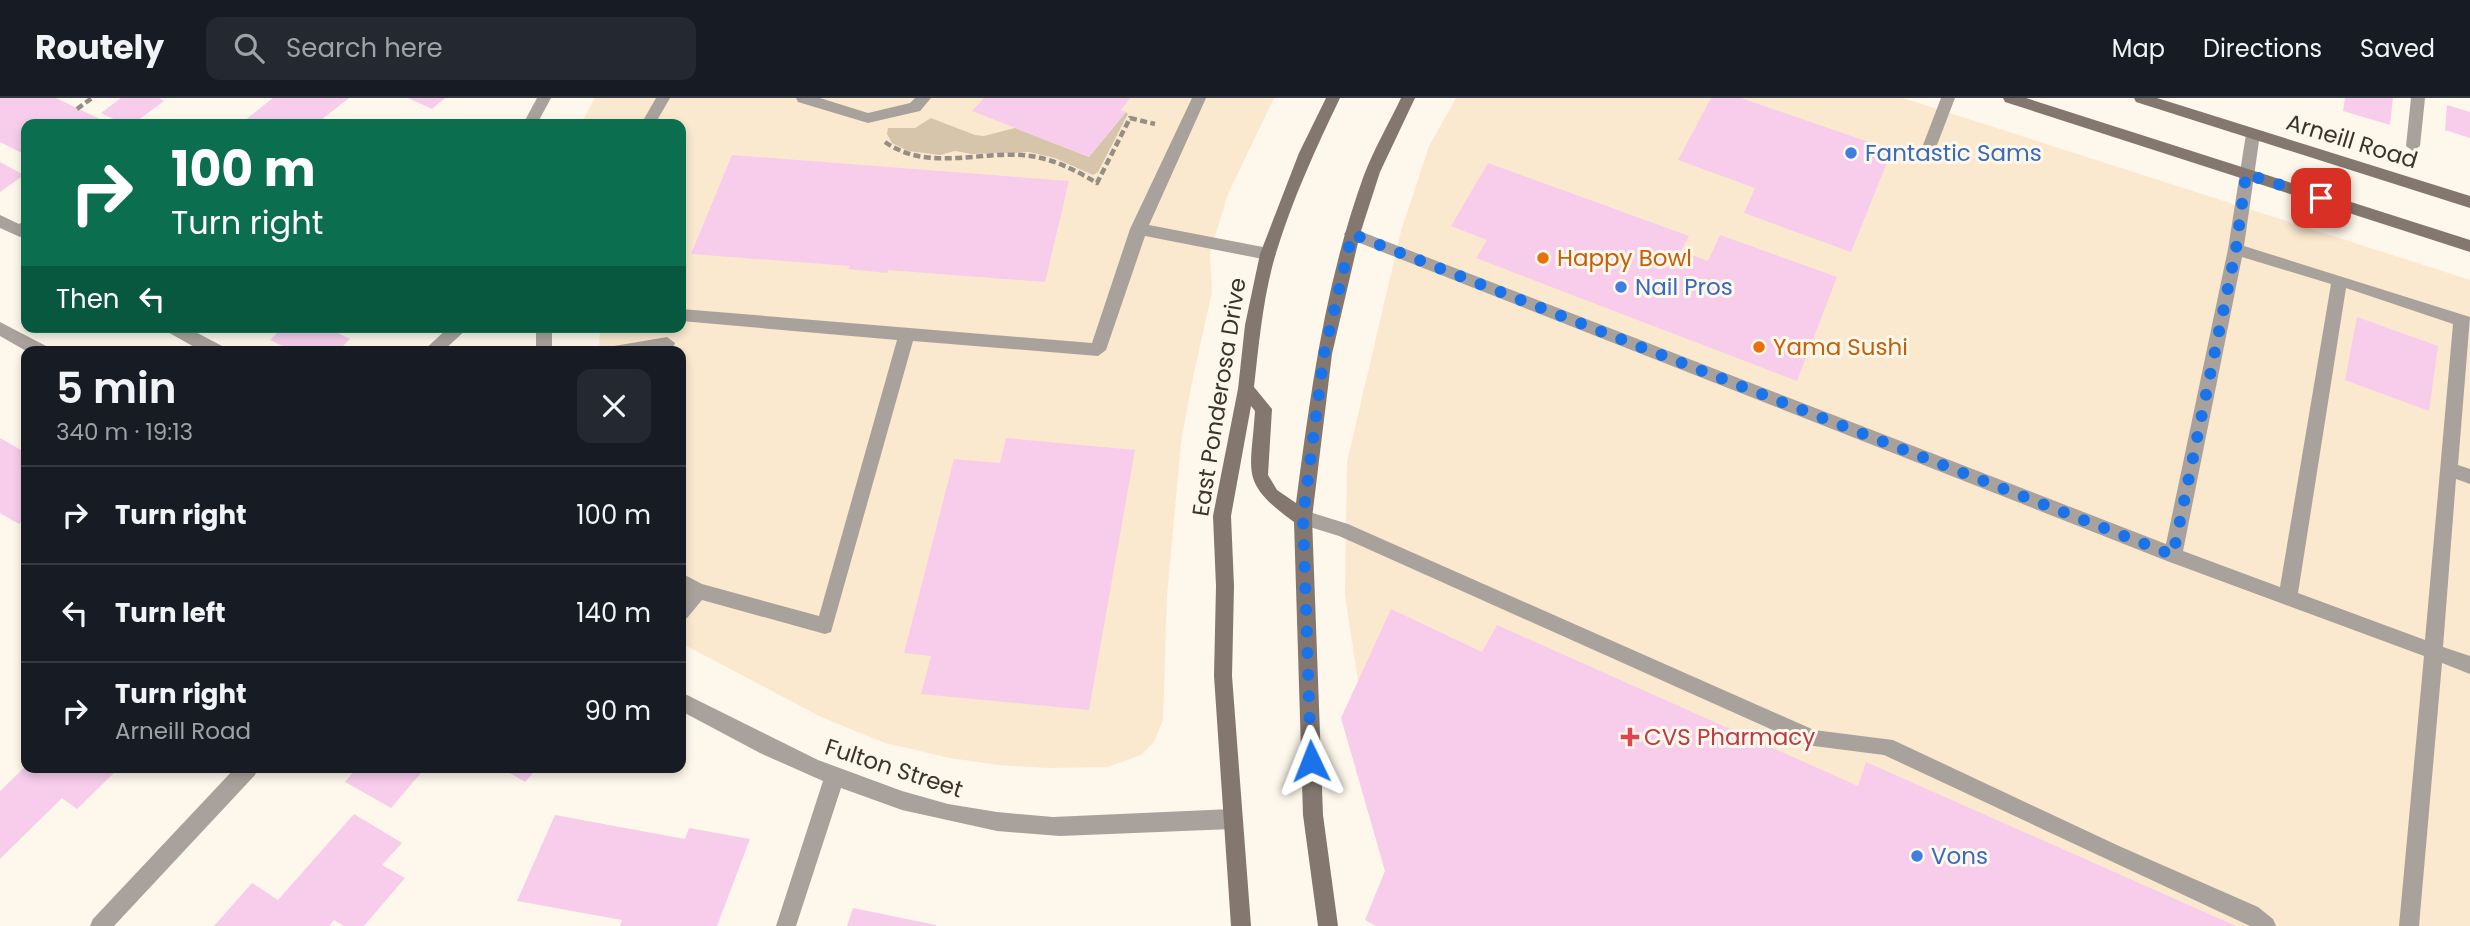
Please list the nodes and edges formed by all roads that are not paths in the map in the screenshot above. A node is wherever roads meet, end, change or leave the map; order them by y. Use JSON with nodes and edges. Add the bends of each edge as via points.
{"nodes":[{"id":1,"x":544,"y":98,"type":"edge"},
{"id":2,"x":663,"y":98,"type":"edge"},
{"id":3,"x":803,"y":98,"type":"edge"},
{"id":4,"x":924,"y":98,"type":"edge"},
{"id":5,"x":1199,"y":98,"type":"edge"},
{"id":6,"x":1334,"y":98,"type":"edge"},
{"id":7,"x":1408,"y":98,"type":"edge"},
{"id":8,"x":1948,"y":98,"type":"edge"},
{"id":9,"x":2010,"y":98,"type":"edge"},
{"id":10,"x":2141,"y":98,"type":"edge"},
{"id":11,"x":2418,"y":98,"type":"edge"},
{"id":12,"x":533,"y":119,"type":"edge"},
{"id":13,"x":651,"y":119,"type":"edge"},
{"id":14,"x":2253,"y":134,"type":"junction"},
{"id":15,"x":1930,"y":145,"type":"dead end"},
{"id":16,"x":2413,"y":146,"type":"dead end"},
{"id":17,"x":2246,"y":174,"type":"junction"},
{"id":18,"x":2470,"y":202,"type":"edge"},
{"id":19,"x":0,"y":220,"type":"edge"},
{"id":20,"x":1138,"y":229,"type":"junction"},
{"id":21,"x":21,"y":230,"type":"edge"},
{"id":22,"x":1352,"y":234,"type":"junction"},
{"id":23,"x":2470,"y":246,"type":"edge"},
{"id":24,"x":2236,"y":249,"type":"junction"},
{"id":25,"x":1268,"y":254,"type":"junction"},
{"id":26,"x":2339,"y":279,"type":"junction"},
{"id":27,"x":686,"y":316,"type":"edge"},
{"id":28,"x":2465,"y":322,"type":"edge"},
{"id":29,"x":0,"y":328,"type":"edge"},
{"id":30,"x":907,"y":332,"type":"junction"},
{"id":31,"x":183,"y":333,"type":"edge"},
{"id":32,"x":454,"y":333,"type":"edge"},
{"id":33,"x":668,"y":341,"type":"edge"},
{"id":34,"x":32,"y":346,"type":"edge"},
{"id":35,"x":207,"y":346,"type":"edge"},
{"id":36,"x":437,"y":346,"type":"edge"},
{"id":37,"x":643,"y":346,"type":"edge"},
{"id":38,"x":1245,"y":388,"type":"junction"},
{"id":39,"x":2447,"y":468,"type":"junction"},
{"id":40,"x":2470,"y":477,"type":"edge"},
{"id":41,"x":1303,"y":517,"type":"junction"},
{"id":42,"x":2173,"y":555,"type":"junction"},
{"id":43,"x":686,"y":584,"type":"edge"},
{"id":44,"x":698,"y":591,"type":"junction"},
{"id":45,"x":2288,"y":596,"type":"junction"},
{"id":46,"x":686,"y":606,"type":"edge"},
{"id":47,"x":2435,"y":651,"type":"junction"},
{"id":48,"x":2470,"y":665,"type":"edge"},
{"id":49,"x":686,"y":704,"type":"edge"},
{"id":50,"x":243,"y":773,"type":"edge"},
{"id":51,"x":834,"y":779,"type":"junction"},
{"id":52,"x":1232,"y":820,"type":"junction"},
{"id":53,"x":100,"y":926,"type":"edge"},
{"id":54,"x":786,"y":926,"type":"edge"},
{"id":55,"x":1241,"y":926,"type":"edge"},
{"id":56,"x":1328,"y":926,"type":"edge"},
{"id":57,"x":2266,"y":926,"type":"edge"},
{"id":58,"x":2409,"y":926,"type":"edge"}],
"edges":[{"from":1,"to":12,"type":"street"},
{"from":2,"to":13,"type":"street"},
{"from":3,"to":4,"type":"street","via":[[869,118],[915,107]]},
{"from":5,"to":20,"type":"street"},
{"from":6,"to":25,"type":"main road","name":"East Ponderosa Drive","via":[[1306,153]]},
{"from":7,"to":22,"type":"main road","via":[[1373,172]]},
{"from":8,"to":15,"type":"street"},
{"from":9,"to":17,"type":"main road"},
{"from":10,"to":14,"type":"main road","name":"Arneill Road"},
{"from":11,"to":16,"type":"street"},
{"from":14,"to":17,"type":"street"},
{"from":14,"to":18,"type":"main road","name":"Arneill Road"},
{"from":17,"to":23,"type":"main road"},
{"from":17,"to":24,"type":"street"},
{"from":19,"to":21,"type":"street"},
{"from":20,"to":25,"type":"street"},
{"from":20,"to":30,"type":"street","via":[[1098,350]]},
{"from":22,"to":41,"type":"main road","via":[[1324,354]]},
{"from":22,"to":42,"type":"street"},
{"from":24,"to":26,"type":"street"},
{"from":24,"to":42,"type":"street"},
{"from":25,"to":38,"type":"main road","name":"East Ponderosa Drive"},
{"from":26,"to":28,"type":"street"},
{"from":26,"to":45,"type":"street"},
{"from":27,"to":30,"type":"street"},
{"from":28,"to":39,"type":"street"},
{"from":29,"to":34,"type":"street"},
{"from":30,"to":44,"type":"street","via":[[825,626]]},
{"from":31,"to":35,"type":"street"},
{"from":32,"to":36,"type":"street"},
{"from":33,"to":37,"type":"street"},
{"from":38,"to":41,"type":"main road","via":[[1264,409],[1259,476],[1271,495]]},
{"from":38,"to":52,"type":"main road","name":"East Ponderosa Drive","via":[[1222,516],[1223,676]]},
{"from":39,"to":40,"type":"street"},
{"from":39,"to":47,"type":"street"},
{"from":41,"to":56,"type":"main road","via":[[1313,815]]},
{"from":41,"to":57,"type":"street","via":[[1342,529],[1813,738],[1886,746],[2251,914]]},
{"from":42,"to":45,"type":"street"},
{"from":43,"to":44,"type":"street"},
{"from":44,"to":46,"type":"street"},
{"from":45,"to":47,"type":"street"},
{"from":47,"to":48,"type":"street"},
{"from":47,"to":58,"type":"street"},
{"from":49,"to":51,"type":"street","name":"Fulton Street"},
{"from":50,"to":53,"type":"street"},
{"from":51,"to":52,"type":"street","name":"Fulton Street","via":[[935,812],[995,822],[1047,827]]},
{"from":51,"to":54,"type":"street"},
{"from":52,"to":55,"type":"main road","name":"East Ponderosa Drive"}]}
